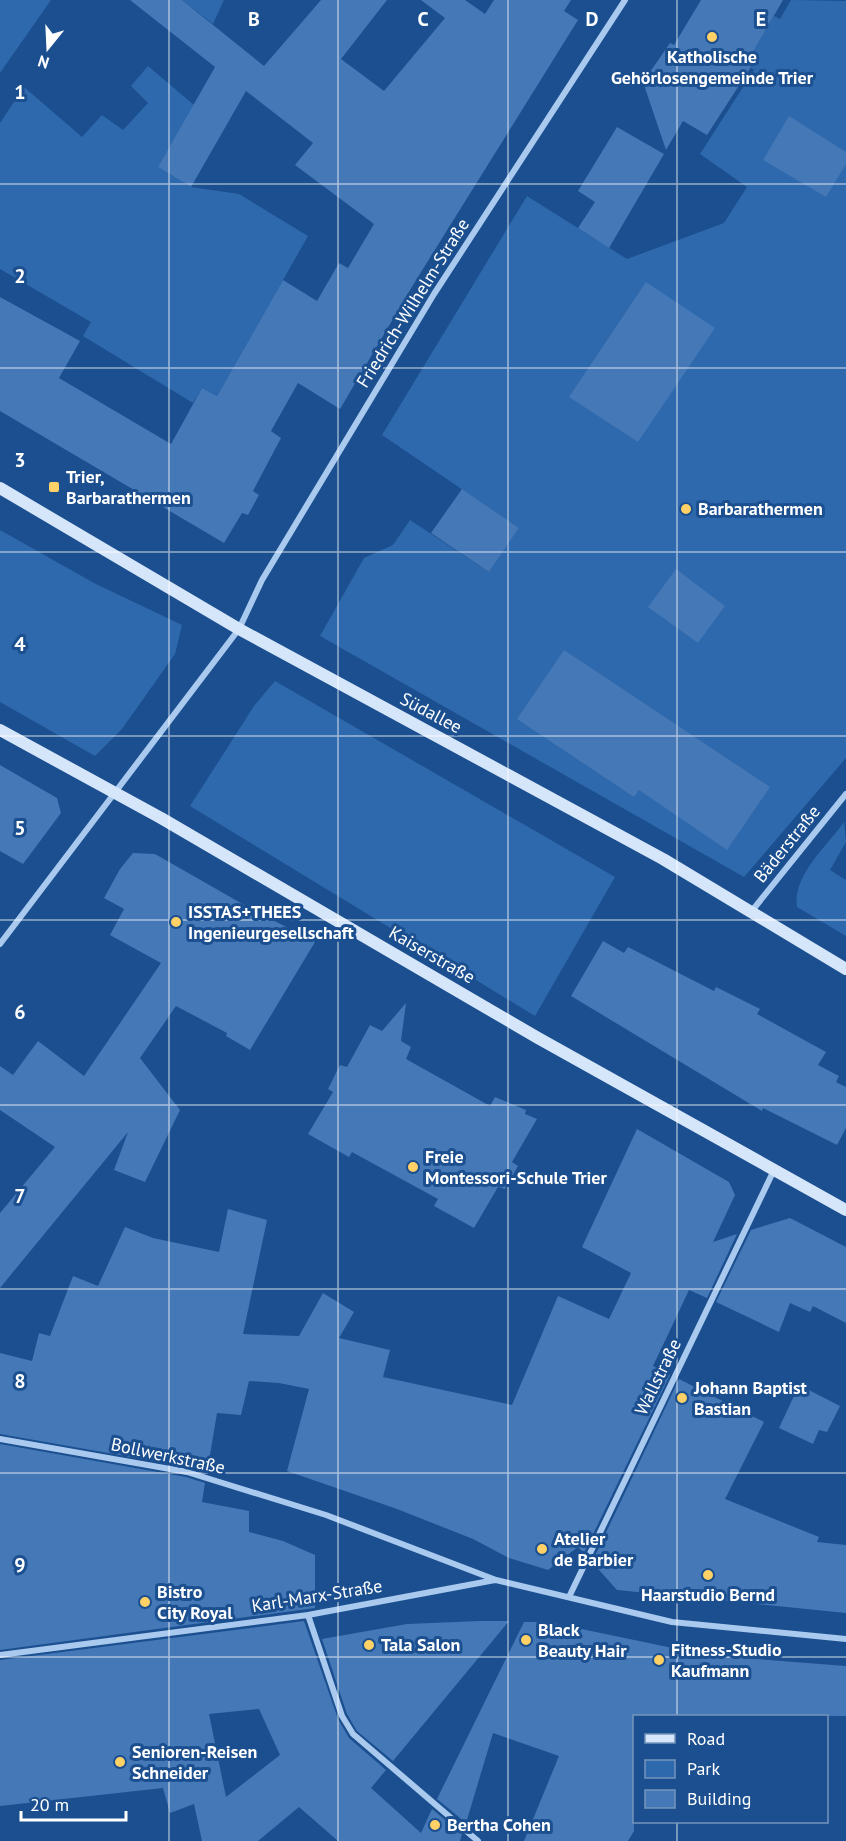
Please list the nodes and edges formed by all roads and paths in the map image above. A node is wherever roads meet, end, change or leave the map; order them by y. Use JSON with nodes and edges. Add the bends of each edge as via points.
{"nodes":[{"id":1,"x":625,"y":0,"type":"edge"},
{"id":2,"x":0,"y":488,"type":"edge"},
{"id":3,"x":239,"y":629,"type":"junction"},
{"id":4,"x":0,"y":730,"type":"edge"},
{"id":5,"x":114,"y":794,"type":"junction"},
{"id":6,"x":846,"y":794,"type":"edge"},
{"id":7,"x":752,"y":912,"type":"junction"},
{"id":8,"x":0,"y":944,"type":"edge"},
{"id":9,"x":846,"y":969,"type":"edge"},
{"id":10,"x":774,"y":1170,"type":"junction"},
{"id":11,"x":846,"y":1210,"type":"edge"},
{"id":12,"x":0,"y":1439,"type":"edge"},
{"id":13,"x":326,"y":1515,"type":"joint"},
{"id":14,"x":496,"y":1580,"type":"junction"},
{"id":15,"x":569,"y":1597,"type":"junction"},
{"id":16,"x":308,"y":1615,"type":"junction"},
{"id":17,"x":846,"y":1639,"type":"edge"},
{"id":18,"x":0,"y":1655,"type":"edge"},
{"id":19,"x":478,"y":1841,"type":"edge"}],
"edges":[{"from":1,"to":3,"type":"street","name":"Friedrich-Wilhelm-Straße","via":[[434,294],[262,580]]},
{"from":2,"to":3,"type":"main road","name":"Südallee"},
{"from":3,"to":5,"type":"street","name":"Friedrich-Wilhelm-Straße"},
{"from":3,"to":7,"type":"main road","name":"Südallee","via":[[663,859]]},
{"from":4,"to":5,"type":"main road","name":"Kaiserstraße"},
{"from":5,"to":8,"type":"street","name":"Friedrich-Wilhelm-Straße"},
{"from":5,"to":10,"type":"main road","name":"Kaiserstraße"},
{"from":6,"to":7,"type":"street","name":"Bäderstraße"},
{"from":7,"to":9,"type":"main road","name":"Südallee"},
{"from":10,"to":11,"type":"main road","name":"Kaiserstraße"},
{"from":10,"to":15,"type":"street","name":"Wallstraße"},
{"from":12,"to":13,"type":"street","name":"Bollwerkstraße","via":[[187,1472]]},
{"from":13,"to":14,"type":"street","name":"Karl-Marx-Straße"},
{"from":14,"to":15,"type":"street","name":"Karl-Marx-Straße"},
{"from":14,"to":16,"type":"street","name":"Karl-Marx-Straße"},
{"from":15,"to":17,"type":"street","name":"Karl-Marx-Straße","via":[[672,1622]]},
{"from":16,"to":18,"type":"street","name":"Karl-Marx-Straße"},
{"from":16,"to":19,"type":"street","via":[[342,1716],[352,1734]]}]}
